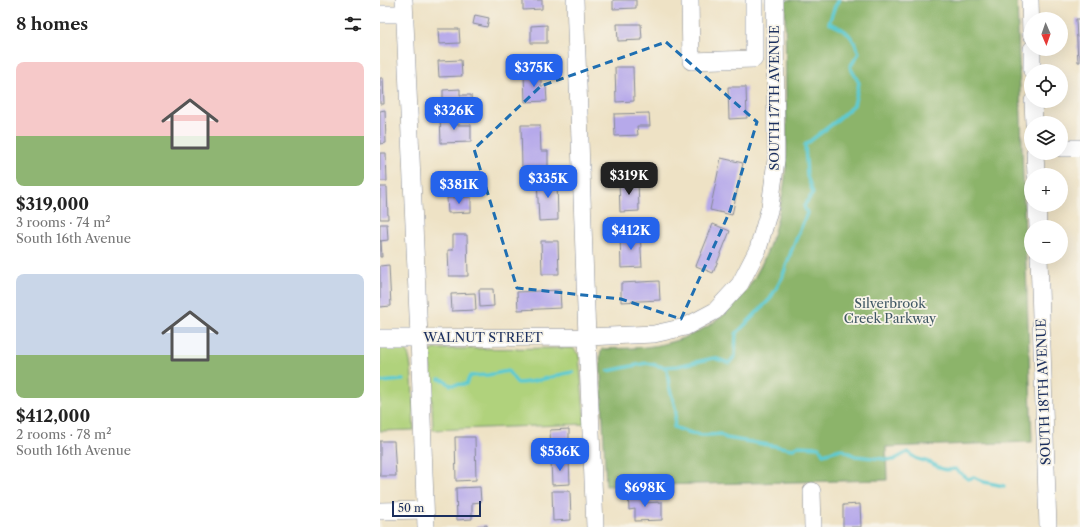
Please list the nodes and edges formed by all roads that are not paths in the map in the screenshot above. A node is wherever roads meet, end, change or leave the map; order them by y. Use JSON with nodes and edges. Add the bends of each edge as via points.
{"nodes":[{"id":1,"x":575,"y":0,"type":"edge"},
{"id":2,"x":690,"y":0,"type":"edge"},
{"id":3,"x":754,"y":0,"type":"edge"},
{"id":4,"x":775,"y":0,"type":"edge"},
{"id":5,"x":1030,"y":0,"type":"edge"},
{"id":6,"x":404,"y":7,"type":"edge"},
{"id":7,"x":1030,"y":12,"type":"edge"},
{"id":8,"x":380,"y":14,"type":"edge"},
{"id":9,"x":754,"y":45,"type":"junction"},
{"id":10,"x":775,"y":45,"type":"junction"},
{"id":11,"x":1068,"y":148,"type":"edge"},
{"id":12,"x":1080,"y":148,"type":"edge"},
{"id":13,"x":1039,"y":264,"type":"edge"},
{"id":14,"x":587,"y":337,"type":"junction"},
{"id":15,"x":380,"y":338,"type":"edge"},
{"id":16,"x":419,"y":338,"type":"junction"},
{"id":17,"x":812,"y":491,"type":"dead end"},
{"id":18,"x":425,"y":510,"type":"junction"},
{"id":19,"x":380,"y":511,"type":"edge"},
{"id":20,"x":426,"y":527,"type":"edge"},
{"id":21,"x":595,"y":527,"type":"edge"},
{"id":22,"x":814,"y":527,"type":"edge"},
{"id":23,"x":1048,"y":527,"type":"edge"}],
"edges":[{"from":1,"to":14,"type":"street"},
{"from":2,"to":9,"type":"street","via":[[691,61],[754,59]]},
{"from":3,"to":9,"type":"street"},
{"from":4,"to":10,"type":"street","name":"SOUTH 17TH AVENUE"},
{"from":5,"to":7,"type":"street"},
{"from":6,"to":8,"type":"street"},
{"from":6,"to":16,"type":"street"},
{"from":9,"to":10,"type":"street"},
{"from":10,"to":14,"type":"street","name":"SOUTH 17TH AVENUE","via":[[776,160],[770,207],[758,249],[740,284],[715,311],[685,327],[654,334]]},
{"from":11,"to":12,"type":"street"},
{"from":13,"to":23,"type":"street","name":"SOUTH 18TH AVENUE"},
{"from":14,"to":16,"type":"street","name":"WALNUT STREET"},
{"from":14,"to":21,"type":"street"},
{"from":15,"to":16,"type":"street","name":"WALNUT STREET"},
{"from":16,"to":18,"type":"street"},
{"from":17,"to":22,"type":"street"},
{"from":18,"to":19,"type":"street"},
{"from":18,"to":20,"type":"street"}]}
